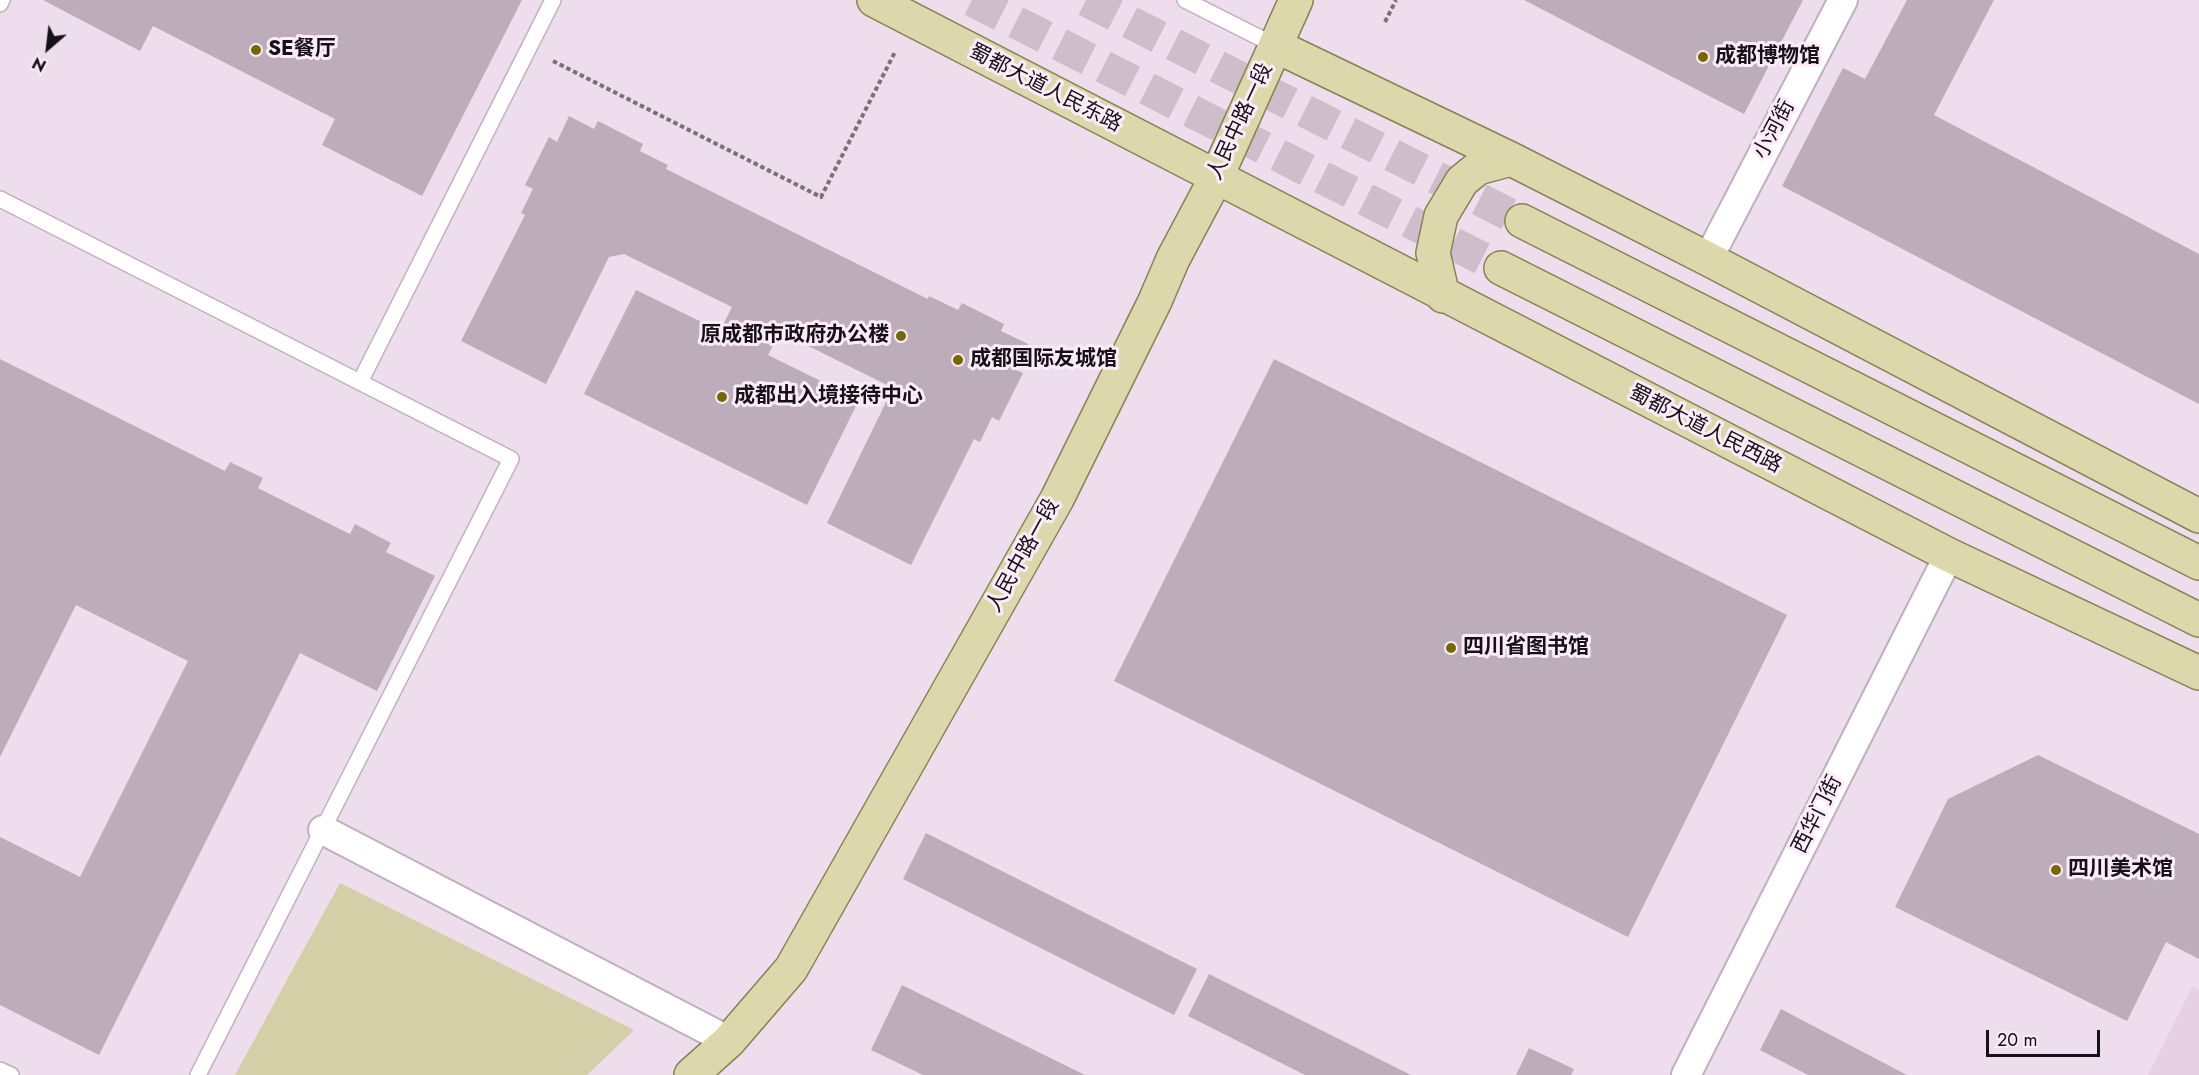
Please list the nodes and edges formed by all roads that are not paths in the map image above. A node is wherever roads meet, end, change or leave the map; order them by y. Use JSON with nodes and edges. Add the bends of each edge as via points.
{"nodes":[{"id":1,"x":553,"y":0,"type":"edge"},
{"id":2,"x":874,"y":0,"type":"edge"},
{"id":3,"x":1185,"y":0,"type":"edge"},
{"id":4,"x":1296,"y":0,"type":"edge"},
{"id":5,"x":1843,"y":0,"type":"edge"},
{"id":6,"x":1276,"y":46,"type":"junction"},
{"id":7,"x":1511,"y":159,"type":"junction"},
{"id":8,"x":1216,"y":178,"type":"junction"},
{"id":9,"x":0,"y":199,"type":"edge"},
{"id":10,"x":1522,"y":221,"type":"tunnel mouth"},
{"id":11,"x":1708,"y":259,"type":"junction"},
{"id":12,"x":1501,"y":268,"type":"tunnel mouth"},
{"id":13,"x":1443,"y":296,"type":"junction"},
{"id":14,"x":360,"y":382,"type":"junction"},
{"id":15,"x":2199,"y":516,"type":"edge"},
{"id":16,"x":1950,"y":555,"type":"junction"},
{"id":17,"x":2199,"y":563,"type":"edge"},
{"id":18,"x":2199,"y":620,"type":"edge"},
{"id":19,"x":2199,"y":673,"type":"edge"},
{"id":20,"x":323,"y":830,"type":"junction"},
{"id":21,"x":729,"y":1041,"type":"junction"},
{"id":22,"x":0,"y":1070,"type":"edge"},
{"id":23,"x":11,"y":1075,"type":"edge"},
{"id":24,"x":198,"y":1075,"type":"edge"},
{"id":25,"x":691,"y":1075,"type":"edge"},
{"id":26,"x":1686,"y":1075,"type":"edge"}],
"edges":[{"from":1,"to":14,"type":"lane"},
{"from":2,"to":8,"type":"main road","name":"蜀都大道人民东路"},
{"from":3,"to":6,"type":"lane"},
{"from":4,"to":6,"type":"main road","name":"人民中路一段"},
{"from":5,"to":11,"type":"street","name":"小河街"},
{"from":6,"to":7,"type":"main road"},
{"from":6,"to":8,"type":"main road","name":"人民中路一段"},
{"from":7,"to":11,"type":"main road"},
{"from":7,"to":13,"type":"main road","via":[[1478,168],[1462,180],[1441,216],[1433,253]]},
{"from":8,"to":13,"type":"main road","name":"蜀都大道人民西路"},
{"from":8,"to":21,"type":"main road","name":"人民中路一段","via":[[1039,530],[791,969]]},
{"from":9,"to":14,"type":"lane"},
{"from":10,"to":17,"type":"main road"},
{"from":11,"to":15,"type":"main road"},
{"from":12,"to":18,"type":"main road"},
{"from":13,"to":16,"type":"main road","name":"蜀都大道人民西路"},
{"from":14,"to":20,"type":"lane","via":[[511,459]]},
{"from":16,"to":19,"type":"main road","name":"蜀都大道人民西路"},
{"from":16,"to":26,"type":"street","name":"西华门街"},
{"from":20,"to":21,"type":"street"},
{"from":20,"to":24,"type":"lane"},
{"from":21,"to":25,"type":"main road","name":"人民中路一段"},
{"from":22,"to":23,"type":"lane"}]}
